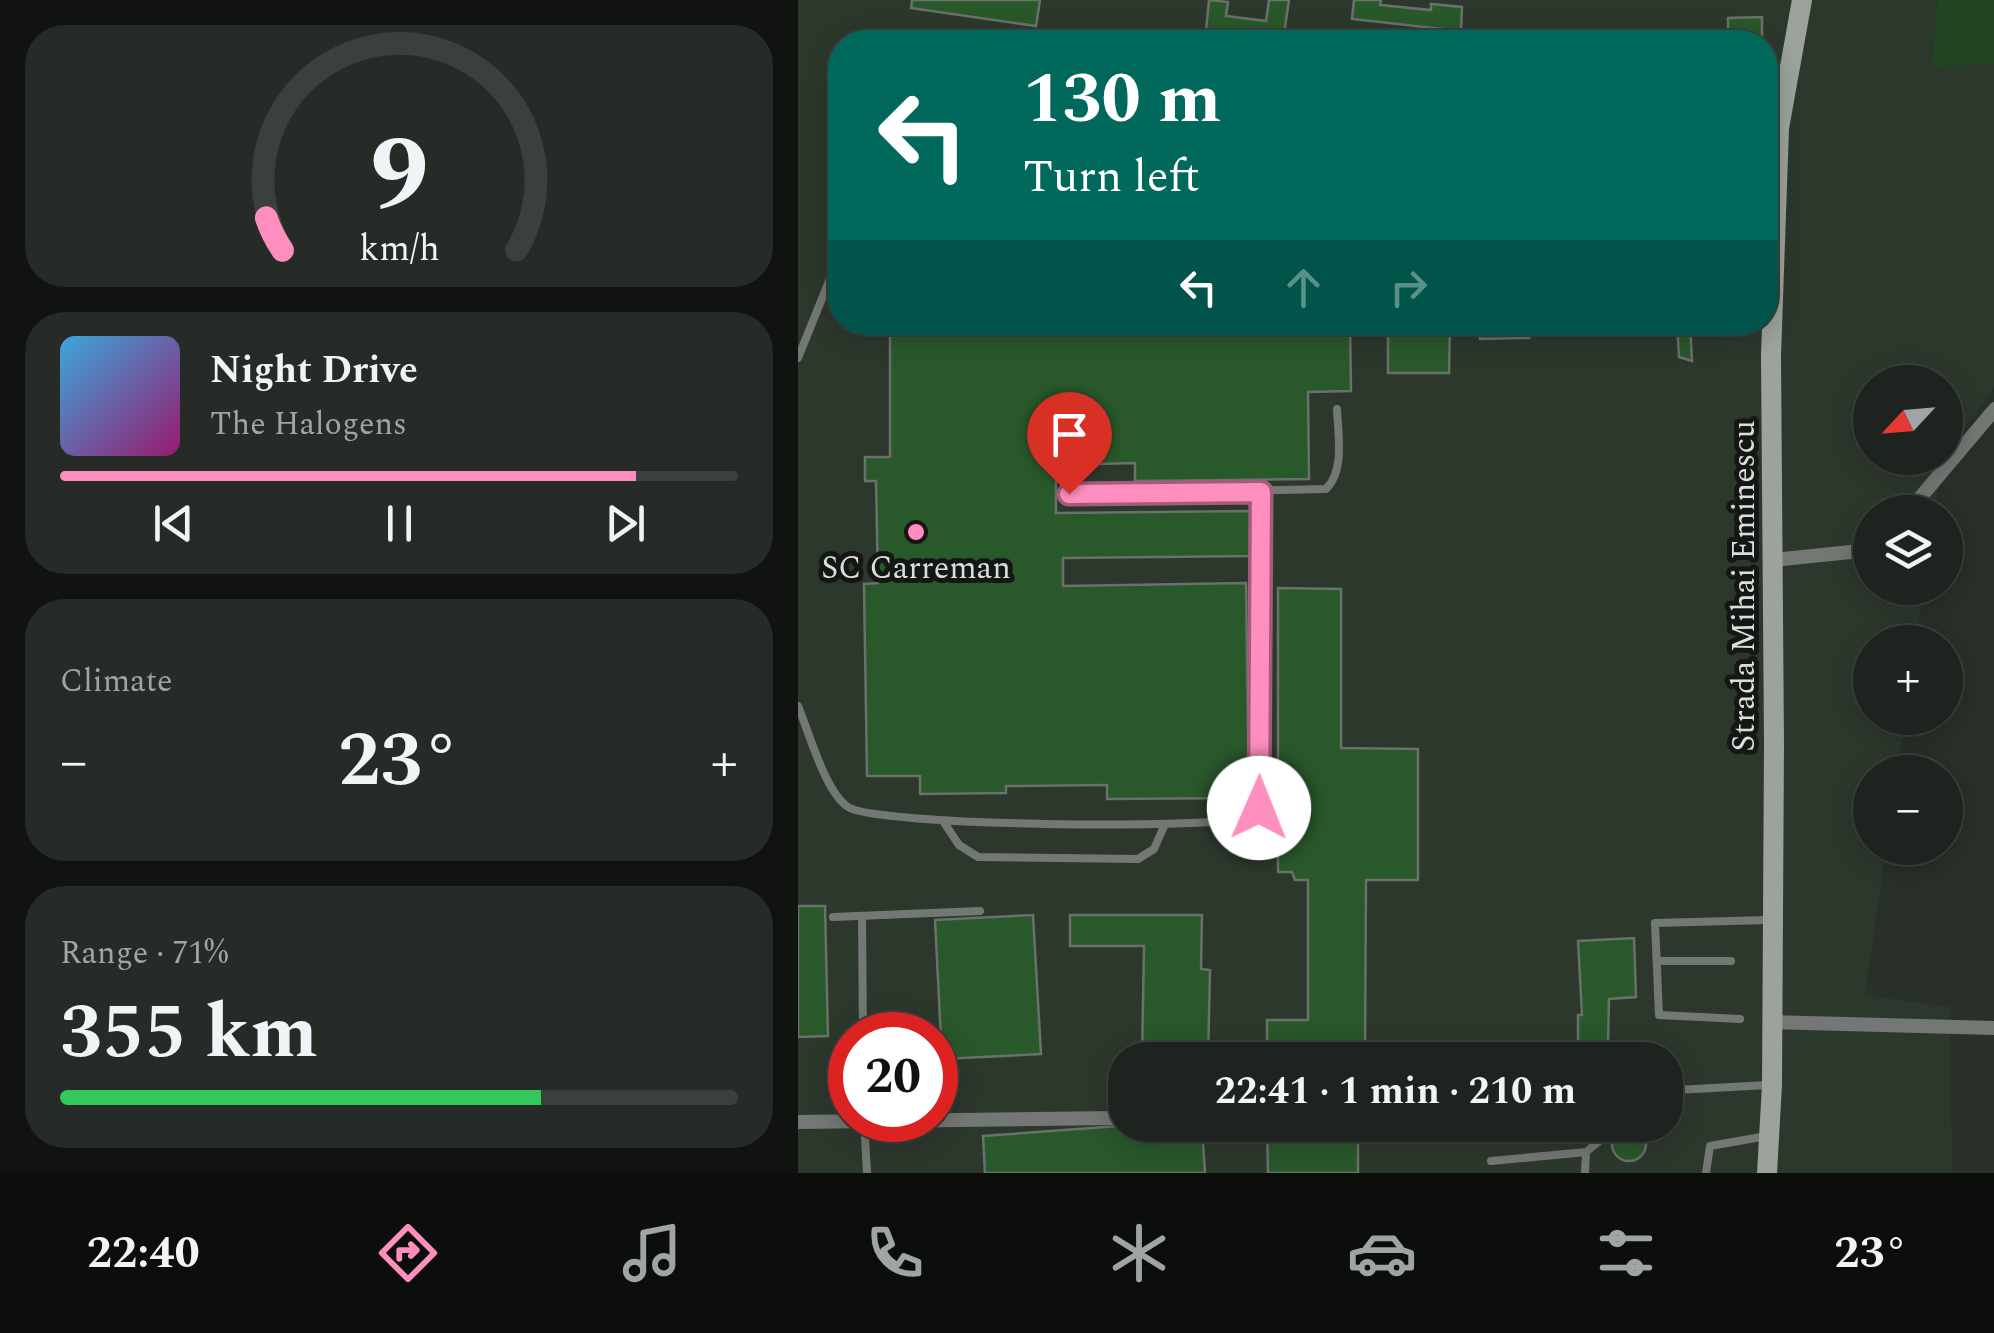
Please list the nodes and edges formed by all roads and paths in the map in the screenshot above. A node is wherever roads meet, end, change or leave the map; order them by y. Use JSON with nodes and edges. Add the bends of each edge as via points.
{"nodes":[{"id":1,"x":1802,"y":0,"type":"edge"},
{"id":2,"x":1778,"y":185,"type":"edge"},
{"id":3,"x":828,"y":284,"type":"edge"},
{"id":4,"x":1773,"y":335,"type":"edge"},
{"id":5,"x":798,"y":358,"type":"edge"},
{"id":6,"x":1337,"y":409,"type":"dead end"},
{"id":7,"x":1994,"y":409,"type":"edge"},
{"id":8,"x":1261,"y":492,"type":"junction"},
{"id":9,"x":1069,"y":494,"type":"dead end"},
{"id":10,"x":1922,"y":495,"type":"edge"},
{"id":11,"x":1853,"y":552,"type":"edge"},
{"id":12,"x":1773,"y":560,"type":"junction"},
{"id":13,"x":798,"y":706,"type":"edge"},
{"id":14,"x":943,"y":821,"type":"junction"},
{"id":15,"x":1165,"y":824,"type":"junction"},
{"id":16,"x":980,"y":911,"type":"dead end"},
{"id":17,"x":862,"y":916,"type":"junction"},
{"id":18,"x":833,"y":917,"type":"dead end"},
{"id":19,"x":1774,"y":920,"type":"junction"},
{"id":20,"x":1657,"y":961,"type":"junction"},
{"id":21,"x":1732,"y":961,"type":"dead end"},
{"id":22,"x":863,"y":1012,"type":"edge"},
{"id":23,"x":1740,"y":1019,"type":"dead end"},
{"id":24,"x":1773,"y":1022,"type":"junction"},
{"id":25,"x":1994,"y":1028,"type":"edge"},
{"id":26,"x":1772,"y":1085,"type":"junction"},
{"id":27,"x":1683,"y":1090,"type":"edge"},
{"id":28,"x":1108,"y":1118,"type":"edge"},
{"id":29,"x":958,"y":1120,"type":"edge"},
{"id":30,"x":798,"y":1122,"type":"edge"},
{"id":31,"x":828,"y":1122,"type":"edge"},
{"id":32,"x":1771,"y":1135,"type":"junction"},
{"id":33,"x":865,"y":1142,"type":"edge"},
{"id":34,"x":1598,"y":1142,"type":"edge"},
{"id":35,"x":1586,"y":1152,"type":"junction"},
{"id":36,"x":1491,"y":1161,"type":"dead end"},
{"id":37,"x":867,"y":1173,"type":"edge"},
{"id":38,"x":1586,"y":1173,"type":"edge"},
{"id":39,"x":1706,"y":1173,"type":"edge"},
{"id":40,"x":1767,"y":1173,"type":"edge"}],
"edges":[{"from":1,"to":2,"type":"street","name":"Strada Mihai Eminescu","via":[[1780,128]]},
{"from":3,"to":5,"type":"lane"},
{"from":4,"to":12,"type":"street","name":"Strada Mihai Eminescu"},
{"from":6,"to":8,"type":"lane","via":[[1335,481],[1314,492]]},
{"from":7,"to":10,"type":"street"},
{"from":8,"to":9,"type":"lane"},
{"from":8,"to":15,"type":"lane","via":[[1259,808],[1240,820]]},
{"from":11,"to":12,"type":"street"},
{"from":12,"to":19,"type":"street","name":"Strada Mihai Eminescu"},
{"from":13,"to":14,"type":"lane","via":[[833,789],[848,808]]},
{"from":14,"to":15,"type":"lane"},
{"from":14,"to":15,"type":"lane","via":[[959,846],[978,858],[1138,859],[1154,849]]},
{"from":16,"to":17,"type":"lane"},
{"from":17,"to":18,"type":"lane"},
{"from":17,"to":22,"type":"lane"},
{"from":19,"to":20,"type":"lane","via":[[1655,923]]},
{"from":19,"to":24,"type":"street","name":"Strada Mihai Eminescu"},
{"from":20,"to":21,"type":"lane"},
{"from":20,"to":23,"type":"lane","via":[[1659,1015]]},
{"from":24,"to":25,"type":"street"},
{"from":24,"to":26,"type":"street","name":"Strada Mihai Eminescu"},
{"from":26,"to":27,"type":"lane"},
{"from":26,"to":32,"type":"street","name":"Strada Mihai Eminescu"},
{"from":28,"to":29,"type":"street"},
{"from":30,"to":31,"type":"street"},
{"from":32,"to":39,"type":"lane","via":[[1710,1146]]},
{"from":32,"to":40,"type":"street","name":"Strada Mihai Eminescu"},
{"from":33,"to":37,"type":"lane"},
{"from":34,"to":35,"type":"lane"},
{"from":35,"to":36,"type":"lane"},
{"from":35,"to":38,"type":"lane"}]}
